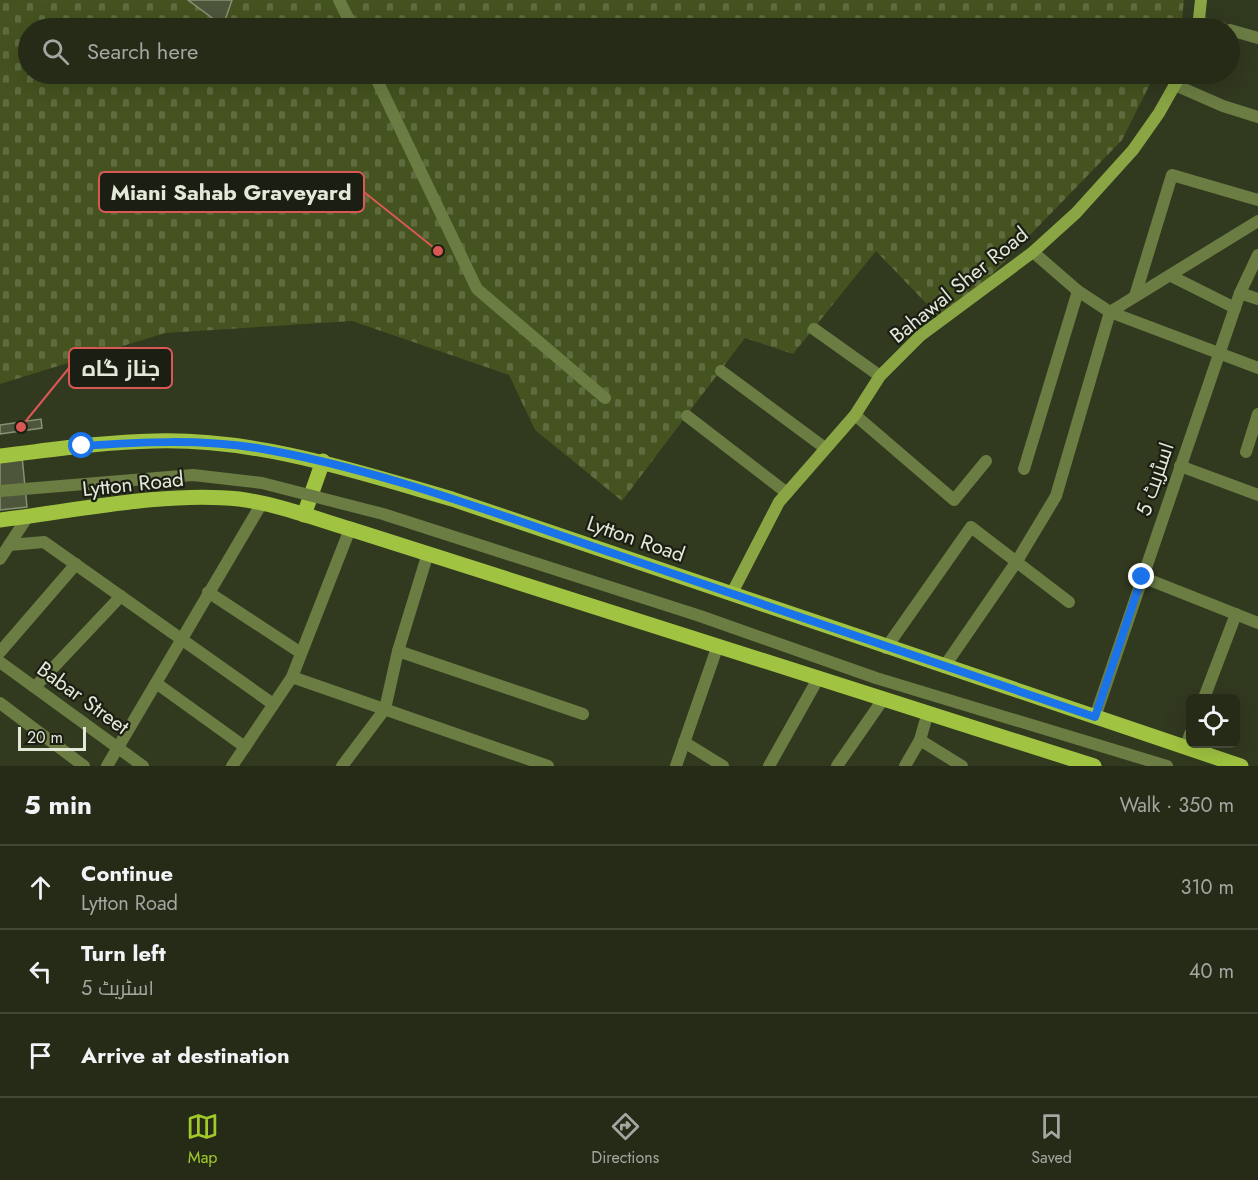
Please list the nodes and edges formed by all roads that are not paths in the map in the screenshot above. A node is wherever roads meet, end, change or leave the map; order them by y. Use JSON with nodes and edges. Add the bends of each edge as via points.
{"nodes":[{"id":1,"x":339,"y":0,"type":"edge"},
{"id":2,"x":1201,"y":0,"type":"edge"},
{"id":3,"x":348,"y":18,"type":"edge"},
{"id":4,"x":1200,"y":18,"type":"edge"},
{"id":5,"x":1240,"y":33,"type":"edge"},
{"id":6,"x":1258,"y":38,"type":"edge"},
{"id":7,"x":379,"y":84,"type":"edge"},
{"id":8,"x":1175,"y":84,"type":"edge"},
{"id":9,"x":1186,"y":84,"type":"edge"},
{"id":10,"x":1258,"y":117,"type":"edge"},
{"id":11,"x":1258,"y":200,"type":"edge"},
{"id":12,"x":1258,"y":221,"type":"edge"},
{"id":13,"x":1034,"y":252,"type":"junction"},
{"id":14,"x":1258,"y":255,"type":"edge"},
{"id":15,"x":1171,"y":276,"type":"junction"},
{"id":16,"x":1078,"y":291,"type":"junction"},
{"id":17,"x":1240,"y":293,"type":"junction"},
{"id":18,"x":1135,"y":296,"type":"junction"},
{"id":19,"x":1258,"y":299,"type":"edge"},
{"id":20,"x":1235,"y":308,"type":"junction"},
{"id":21,"x":1110,"y":312,"type":"junction"},
{"id":22,"x":814,"y":329,"type":"dead end"},
{"id":23,"x":1219,"y":353,"type":"junction"},
{"id":24,"x":1258,"y":368,"type":"edge"},
{"id":25,"x":721,"y":371,"type":"dead end"},
{"id":26,"x":880,"y":376,"type":"junction"},
{"id":27,"x":605,"y":398,"type":"dead end"},
{"id":28,"x":1258,"y":414,"type":"edge"},
{"id":29,"x":855,"y":415,"type":"junction"},
{"id":30,"x":687,"y":416,"type":"dead end"},
{"id":31,"x":825,"y":448,"type":"junction"},
{"id":32,"x":1246,"y":452,"type":"dead end"},
{"id":33,"x":0,"y":456,"type":"edge"},
{"id":34,"x":323,"y":461,"type":"junction"},
{"id":35,"x":986,"y":461,"type":"dead end"},
{"id":36,"x":1180,"y":466,"type":"junction"},
{"id":37,"x":1024,"y":469,"type":"dead end"},
{"id":38,"x":0,"y":491,"type":"edge"},
{"id":39,"x":787,"y":493,"type":"junction"},
{"id":40,"x":1258,"y":495,"type":"edge"},
{"id":41,"x":262,"y":503,"type":"junction"},
{"id":42,"x":304,"y":515,"type":"junction"},
{"id":43,"x":28,"y":516,"type":"junction"},
{"id":44,"x":0,"y":520,"type":"edge"},
{"id":45,"x":350,"y":529,"type":"junction"},
{"id":46,"x":9,"y":545,"type":"junction"},
{"id":47,"x":428,"y":553,"type":"junction"},
{"id":48,"x":0,"y":559,"type":"edge"},
{"id":49,"x":1017,"y":561,"type":"junction"},
{"id":50,"x":76,"y":564,"type":"junction"},
{"id":51,"x":1142,"y":577,"type":"junction"},
{"id":52,"x":208,"y":592,"type":"junction"},
{"id":53,"x":732,"y":593,"type":"junction"},
{"id":54,"x":121,"y":596,"type":"junction"},
{"id":55,"x":1070,"y":602,"type":"dead end"},
{"id":56,"x":1236,"y":614,"type":"junction"},
{"id":57,"x":1258,"y":623,"type":"edge"},
{"id":58,"x":181,"y":639,"type":"junction"},
{"id":59,"x":718,"y":645,"type":"junction"},
{"id":60,"x":886,"y":648,"type":"junction"},
{"id":61,"x":398,"y":651,"type":"junction"},
{"id":62,"x":0,"y":652,"type":"edge"},
{"id":63,"x":301,"y":653,"type":"junction"},
{"id":64,"x":0,"y":662,"type":"edge"},
{"id":65,"x":944,"y":667,"type":"junction"},
{"id":66,"x":292,"y":677,"type":"junction"},
{"id":67,"x":819,"y":677,"type":"junction"},
{"id":68,"x":156,"y":683,"type":"junction"},
{"id":69,"x":35,"y":687,"type":"junction"},
{"id":70,"x":1206,"y":694,"type":"edge"},
{"id":71,"x":884,"y":698,"type":"junction"},
{"id":72,"x":0,"y":703,"type":"edge"},
{"id":73,"x":273,"y":704,"type":"junction"},
{"id":74,"x":385,"y":709,"type":"junction"},
{"id":75,"x":928,"y":712,"type":"junction"},
{"id":76,"x":583,"y":714,"type":"dead end"},
{"id":77,"x":1095,"y":717,"type":"junction"},
{"id":78,"x":920,"y":740,"type":"junction"},
{"id":79,"x":1186,"y":740,"type":"edge"},
{"id":80,"x":684,"y":742,"type":"junction"},
{"id":81,"x":118,"y":747,"type":"junction"},
{"id":82,"x":245,"y":747,"type":"junction"},
{"id":83,"x":1203,"y":748,"type":"edge"},
{"id":84,"x":540,"y":765,"type":"edge"},
{"id":85,"x":84,"y":766,"type":"edge"},
{"id":86,"x":107,"y":766,"type":"edge"},
{"id":87,"x":143,"y":766,"type":"edge"},
{"id":88,"x":232,"y":766,"type":"edge"},
{"id":89,"x":342,"y":766,"type":"edge"},
{"id":90,"x":676,"y":766,"type":"edge"},
{"id":91,"x":723,"y":766,"type":"edge"},
{"id":92,"x":768,"y":766,"type":"edge"},
{"id":93,"x":837,"y":766,"type":"edge"},
{"id":94,"x":905,"y":766,"type":"edge"},
{"id":95,"x":962,"y":766,"type":"edge"},
{"id":96,"x":1094,"y":766,"type":"edge"},
{"id":97,"x":1167,"y":766,"type":"edge"},
{"id":98,"x":1241,"y":766,"type":"edge"}],
"edges":[{"from":1,"to":3,"type":"street"},
{"from":2,"to":4,"type":"street"},
{"from":5,"to":6,"type":"street"},
{"from":7,"to":27,"type":"street","via":[[477,290]]},
{"from":8,"to":13,"type":"street","name":"Bahawal Sher Road","via":[[1133,150]]},
{"from":9,"to":10,"type":"street","via":[[1223,106]]},
{"from":11,"to":18,"type":"street","via":[[1172,175]]},
{"from":12,"to":15,"type":"street"},
{"from":13,"to":16,"type":"street"},
{"from":13,"to":26,"type":"street","name":"Bahawal Sher Road","via":[[921,336]]},
{"from":14,"to":17,"type":"street","name":"اسٹریٹ 5"},
{"from":15,"to":18,"type":"street"},
{"from":15,"to":20,"type":"street"},
{"from":16,"to":21,"type":"street"},
{"from":16,"to":37,"type":"street"},
{"from":17,"to":19,"type":"street"},
{"from":17,"to":20,"type":"street","name":"اسٹریٹ 5"},
{"from":18,"to":21,"type":"street"},
{"from":20,"to":23,"type":"street","name":"اسٹریٹ 5"},
{"from":21,"to":23,"type":"street"},
{"from":21,"to":49,"type":"street","via":[[1056,496]]},
{"from":22,"to":26,"type":"street"},
{"from":23,"to":24,"type":"street"},
{"from":23,"to":36,"type":"street","name":"اسٹریٹ 5"},
{"from":25,"to":31,"type":"street"},
{"from":26,"to":29,"type":"street","name":"Bahawal Sher Road"},
{"from":28,"to":32,"type":"street"},
{"from":29,"to":31,"type":"street","name":"Bahawal Sher Road"},
{"from":29,"to":35,"type":"street","via":[[954,500]]},
{"from":30,"to":39,"type":"street"},
{"from":31,"to":39,"type":"street","name":"Bahawal Sher Road"},
{"from":33,"to":34,"type":"main road","name":"Lytton Road","via":[[156,441],[255,448]]},
{"from":34,"to":42,"type":"main road"},
{"from":34,"to":53,"type":"main road","name":"Lytton Road","via":[[452,499]]},
{"from":36,"to":40,"type":"street"},
{"from":36,"to":51,"type":"street","name":"اسٹریٹ 5"},
{"from":38,"to":97,"type":"street","bridge":true,"via":[[193,475],[262,483],[383,514],[700,616],[876,678]]},
{"from":39,"to":53,"type":"street","name":"Bahawal Sher Road"},
{"from":41,"to":42,"type":"main road","name":"Lytton Road"},
{"from":41,"to":43,"type":"main road","name":"Lytton Road","via":[[196,499]]},
{"from":41,"to":52,"type":"street"},
{"from":42,"to":45,"type":"main road","name":"Lytton Road"},
{"from":43,"to":44,"type":"main road","name":"Lytton Road"},
{"from":43,"to":46,"type":"street"},
{"from":45,"to":47,"type":"main road","name":"Lytton Road"},
{"from":45,"to":63,"type":"street"},
{"from":46,"to":48,"type":"street"},
{"from":46,"to":50,"type":"street","via":[[44,542]]},
{"from":47,"to":59,"type":"main road","name":"Lytton Road"},
{"from":47,"to":61,"type":"street"},
{"from":49,"to":55,"type":"street"},
{"from":49,"to":60,"type":"street","via":[[971,527]]},
{"from":49,"to":65,"type":"street"},
{"from":50,"to":54,"type":"street"},
{"from":50,"to":62,"type":"street"},
{"from":51,"to":56,"type":"street"},
{"from":51,"to":77,"type":"street","name":"اسٹریٹ 5"},
{"from":52,"to":58,"type":"street"},
{"from":52,"to":63,"type":"street"},
{"from":53,"to":60,"type":"main road","name":"Lytton Road"},
{"from":54,"to":58,"type":"street"},
{"from":54,"to":69,"type":"street"},
{"from":56,"to":57,"type":"street"},
{"from":56,"to":70,"type":"street"},
{"from":58,"to":68,"type":"street"},
{"from":58,"to":73,"type":"street"},
{"from":59,"to":67,"type":"main road","name":"Lytton Road"},
{"from":59,"to":80,"type":"street"},
{"from":60,"to":65,"type":"main road","name":"Lytton Road"},
{"from":61,"to":74,"type":"street"},
{"from":61,"to":76,"type":"street"},
{"from":63,"to":66,"type":"street"},
{"from":64,"to":69,"type":"street","name":"Babar Street"},
{"from":65,"to":77,"type":"main road","name":"Lytton Road"},
{"from":66,"to":73,"type":"street"},
{"from":66,"to":74,"type":"street"},
{"from":67,"to":71,"type":"main road","name":"Lytton Road"},
{"from":67,"to":92,"type":"street"},
{"from":68,"to":81,"type":"street"},
{"from":68,"to":82,"type":"street"},
{"from":69,"to":81,"type":"street","name":"Babar Street"},
{"from":71,"to":75,"type":"main road","name":"Lytton Road"},
{"from":71,"to":93,"type":"street"},
{"from":72,"to":85,"type":"street"},
{"from":73,"to":82,"type":"street"},
{"from":74,"to":84,"type":"street"},
{"from":74,"to":89,"type":"street"},
{"from":75,"to":78,"type":"street"},
{"from":75,"to":96,"type":"main road","name":"Lytton Road"},
{"from":77,"to":79,"type":"main road","name":"Lytton Road"},
{"from":78,"to":94,"type":"street"},
{"from":78,"to":95,"type":"street"},
{"from":80,"to":90,"type":"street"},
{"from":80,"to":91,"type":"street"},
{"from":81,"to":86,"type":"street"},
{"from":81,"to":87,"type":"street","name":"Babar Street"},
{"from":82,"to":88,"type":"street"},
{"from":83,"to":98,"type":"main road","name":"Lytton Road"}]}
